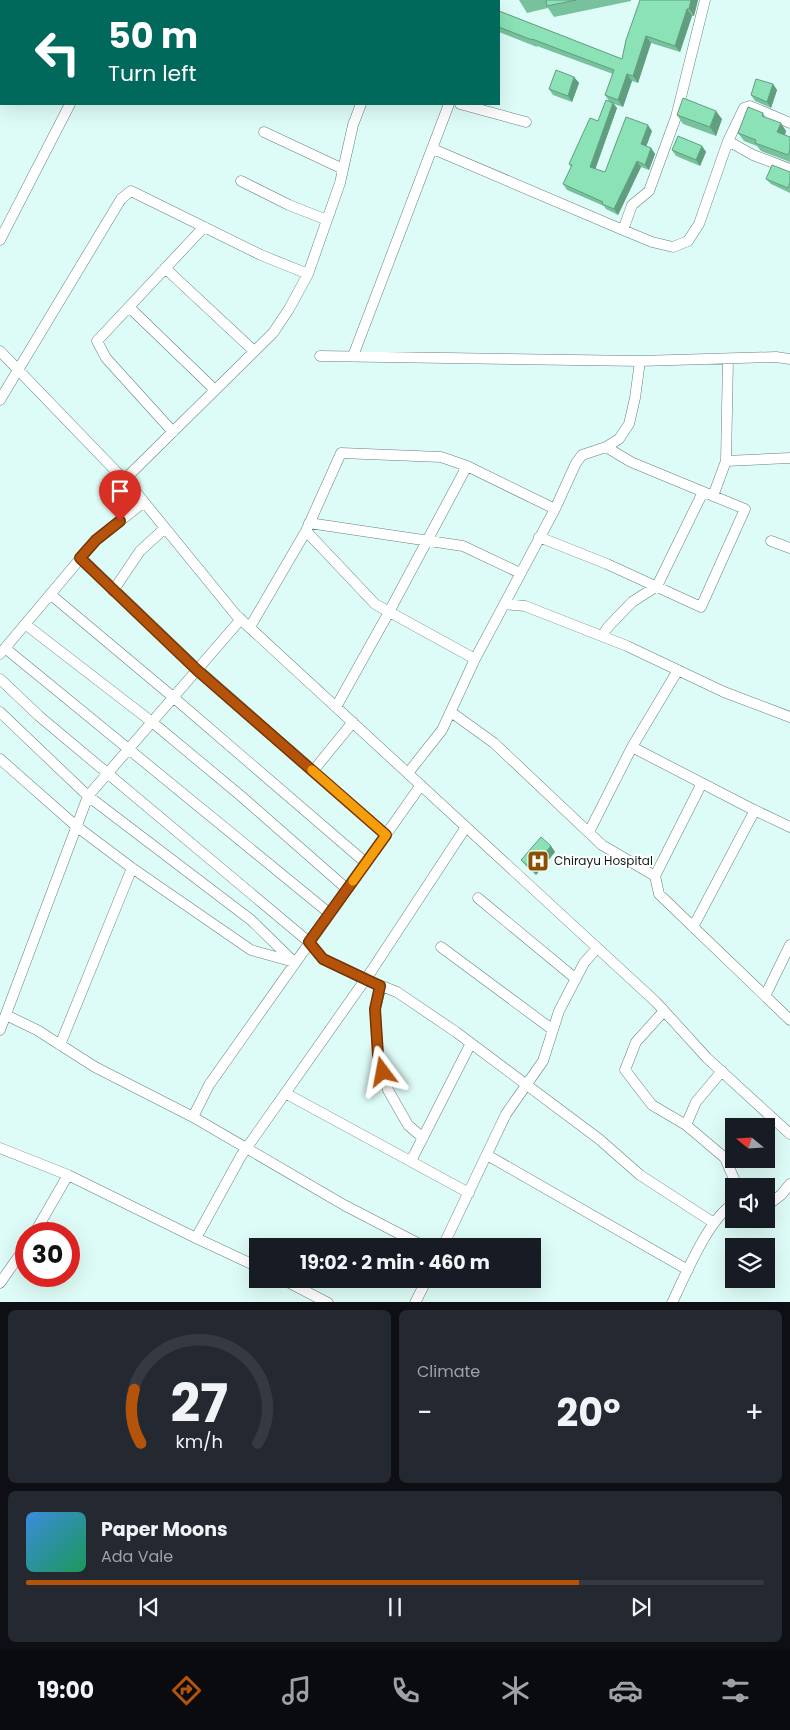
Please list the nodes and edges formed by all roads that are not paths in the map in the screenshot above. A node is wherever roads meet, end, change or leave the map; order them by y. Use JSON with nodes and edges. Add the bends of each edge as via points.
{"nodes":[{"id":1,"x":705,"y":0,"type":"edge"},
{"id":2,"x":69,"y":105,"type":"edge"},
{"id":3,"x":362,"y":105,"type":"edge"},
{"id":4,"x":449,"y":105,"type":"edge"},
{"id":5,"x":464,"y":105,"type":"edge"},
{"id":6,"x":526,"y":122,"type":"dead end"},
{"id":7,"x":790,"y":123,"type":"edge"},
{"id":8,"x":264,"y":132,"type":"dead end"},
{"id":9,"x":728,"y":141,"type":"junction"},
{"id":10,"x":433,"y":149,"type":"junction"},
{"id":11,"x":343,"y":169,"type":"junction"},
{"id":12,"x":790,"y":169,"type":"edge"},
{"id":13,"x":241,"y":182,"type":"dead end"},
{"id":14,"x":327,"y":220,"type":"junction"},
{"id":15,"x":204,"y":227,"type":"junction"},
{"id":16,"x":622,"y":230,"type":"junction"},
{"id":17,"x":0,"y":240,"type":"edge"},
{"id":18,"x":166,"y":268,"type":"junction"},
{"id":19,"x":308,"y":274,"type":"junction"},
{"id":20,"x":129,"y":307,"type":"junction"},
{"id":21,"x":0,"y":351,"type":"edge"},
{"id":22,"x":254,"y":351,"type":"junction"},
{"id":23,"x":320,"y":356,"type":"dead end"},
{"id":24,"x":353,"y":356,"type":"junction"},
{"id":25,"x":728,"y":359,"type":"junction"},
{"id":26,"x":790,"y":359,"type":"edge"},
{"id":27,"x":640,"y":361,"type":"junction"},
{"id":28,"x":18,"y":370,"type":"junction"},
{"id":29,"x":215,"y":390,"type":"junction"},
{"id":30,"x":0,"y":400,"type":"edge"},
{"id":31,"x":173,"y":432,"type":"junction"},
{"id":32,"x":606,"y":447,"type":"junction"},
{"id":33,"x":790,"y":458,"type":"edge"},
{"id":34,"x":726,"y":461,"type":"junction"},
{"id":35,"x":467,"y":466,"type":"junction"},
{"id":36,"x":124,"y":480,"type":"junction"},
{"id":37,"x":708,"y":494,"type":"junction"},
{"id":38,"x":144,"y":502,"type":"junction"},
{"id":39,"x":554,"y":509,"type":"junction"},
{"id":40,"x":308,"y":527,"type":"junction"},
{"id":41,"x":165,"y":528,"type":"junction"},
{"id":42,"x":539,"y":537,"type":"junction"},
{"id":43,"x":428,"y":540,"type":"junction"},
{"id":44,"x":771,"y":541,"type":"dead end"},
{"id":45,"x":790,"y":548,"type":"edge"},
{"id":46,"x":80,"y":558,"type":"junction"},
{"id":47,"x":520,"y":573,"type":"junction"},
{"id":48,"x":657,"y":586,"type":"junction"},
{"id":49,"x":113,"y":590,"type":"junction"},
{"id":50,"x":50,"y":594,"type":"junction"},
{"id":51,"x":504,"y":604,"type":"junction"},
{"id":52,"x":389,"y":612,"type":"junction"},
{"id":53,"x":241,"y":619,"type":"junction"},
{"id":54,"x":26,"y":624,"type":"junction"},
{"id":55,"x":250,"y":628,"type":"junction"},
{"id":56,"x":602,"y":636,"type":"junction"},
{"id":57,"x":3,"y":651,"type":"edge"},
{"id":58,"x":475,"y":659,"type":"junction"},
{"id":59,"x":197,"y":670,"type":"junction"},
{"id":60,"x":678,"y":670,"type":"junction"},
{"id":61,"x":0,"y":680,"type":"edge"},
{"id":62,"x":173,"y":697,"type":"junction"},
{"id":63,"x":336,"y":707,"type":"junction"},
{"id":64,"x":0,"y":712,"type":"edge"},
{"id":65,"x":450,"y":712,"type":"junction"},
{"id":66,"x":790,"y":716,"type":"edge"},
{"id":67,"x":152,"y":722,"type":"junction"},
{"id":68,"x":352,"y":722,"type":"junction"},
{"id":69,"x":632,"y":747,"type":"junction"},
{"id":70,"x":129,"y":748,"type":"junction"},
{"id":71,"x":0,"y":759,"type":"edge"},
{"id":72,"x":313,"y":771,"type":"junction"},
{"id":73,"x":108,"y":772,"type":"junction"},
{"id":74,"x":408,"y":773,"type":"junction"},
{"id":75,"x":702,"y":783,"type":"junction"},
{"id":76,"x":421,"y":785,"type":"junction"},
{"id":77,"x":88,"y":796,"type":"junction"},
{"id":78,"x":755,"y":810,"type":"junction"},
{"id":79,"x":76,"y":826,"type":"junction"},
{"id":80,"x":466,"y":827,"type":"junction"},
{"id":81,"x":790,"y":827,"type":"edge"},
{"id":82,"x":589,"y":832,"type":"junction"},
{"id":83,"x":386,"y":835,"type":"junction"},
{"id":84,"x":366,"y":862,"type":"junction"},
{"id":85,"x":132,"y":868,"type":"junction"},
{"id":86,"x":655,"y":876,"type":"junction"},
{"id":87,"x":347,"y":889,"type":"junction"},
{"id":88,"x":478,"y":898,"type":"dead end"},
{"id":89,"x":330,"y":914,"type":"junction"},
{"id":90,"x":693,"y":927,"type":"junction"},
{"id":91,"x":309,"y":942,"type":"junction"},
{"id":92,"x":790,"y":945,"type":"edge"},
{"id":93,"x":441,"y":947,"type":"dead end"},
{"id":94,"x":597,"y":948,"type":"junction"},
{"id":95,"x":295,"y":962,"type":"junction"},
{"id":96,"x":576,"y":979,"type":"junction"},
{"id":97,"x":366,"y":980,"type":"junction"},
{"id":98,"x":380,"y":986,"type":"junction"},
{"id":99,"x":765,"y":996,"type":"junction"},
{"id":100,"x":664,"y":1011,"type":"junction"},
{"id":101,"x":6,"y":1015,"type":"junction"},
{"id":102,"x":790,"y":1020,"type":"edge"},
{"id":103,"x":0,"y":1030,"type":"edge"},
{"id":104,"x":553,"y":1030,"type":"junction"},
{"id":105,"x":471,"y":1043,"type":"junction"},
{"id":106,"x":60,"y":1045,"type":"junction"},
{"id":107,"x":722,"y":1071,"type":"junction"},
{"id":108,"x":526,"y":1085,"type":"junction"},
{"id":109,"x":285,"y":1093,"type":"junction"},
{"id":110,"x":193,"y":1117,"type":"junction"},
{"id":111,"x":686,"y":1125,"type":"junction"},
{"id":112,"x":790,"y":1134,"type":"edge"},
{"id":113,"x":423,"y":1138,"type":"junction"},
{"id":114,"x":0,"y":1148,"type":"edge"},
{"id":115,"x":246,"y":1148,"type":"junction"},
{"id":116,"x":487,"y":1155,"type":"junction"},
{"id":117,"x":411,"y":1161,"type":"junction"},
{"id":118,"x":68,"y":1175,"type":"junction"},
{"id":119,"x":734,"y":1178,"type":"edge"},
{"id":120,"x":790,"y":1184,"type":"edge"},
{"id":121,"x":469,"y":1193,"type":"junction"},
{"id":122,"x":775,"y":1199,"type":"edge"},
{"id":123,"x":725,"y":1208,"type":"edge"},
{"id":124,"x":41,"y":1222,"type":"edge"},
{"id":125,"x":714,"y":1223,"type":"junction"},
{"id":126,"x":196,"y":1238,"type":"junction"},
{"id":127,"x":408,"y":1238,"type":"edge"},
{"id":128,"x":448,"y":1238,"type":"edge"},
{"id":129,"x":15,"y":1262,"type":"edge"},
{"id":130,"x":249,"y":1263,"type":"edge"},
{"id":131,"x":688,"y":1270,"type":"junction"},
{"id":132,"x":0,"y":1283,"type":"edge"},
{"id":133,"x":300,"y":1288,"type":"edge"},
{"id":134,"x":422,"y":1288,"type":"edge"},
{"id":135,"x":328,"y":1302,"type":"edge"},
{"id":136,"x":415,"y":1302,"type":"edge"},
{"id":137,"x":672,"y":1302,"type":"edge"}],
"edges":[{"from":1,"to":16,"type":"street","via":[[676,117],[649,192],[632,205]]},
{"from":2,"to":17,"type":"street"},
{"from":3,"to":11,"type":"street","via":[[353,125]]},
{"from":4,"to":10,"type":"street"},
{"from":5,"to":6,"type":"street"},
{"from":7,"to":9,"type":"street","via":[[750,106],[744,108]]},
{"from":8,"to":11,"type":"street"},
{"from":9,"to":12,"type":"street"},
{"from":9,"to":16,"type":"street","via":[[699,224],[688,241],[673,247]]},
{"from":10,"to":16,"type":"street"},
{"from":10,"to":24,"type":"street"},
{"from":11,"to":14,"type":"street"},
{"from":13,"to":14,"type":"street"},
{"from":14,"to":19,"type":"street"},
{"from":15,"to":18,"type":"street"},
{"from":15,"to":19,"type":"street"},
{"from":15,"to":28,"type":"street","via":[[131,191],[121,199]]},
{"from":18,"to":20,"type":"street"},
{"from":18,"to":22,"type":"street"},
{"from":19,"to":22,"type":"street","via":[[273,333]]},
{"from":20,"to":29,"type":"street"},
{"from":20,"to":31,"type":"street","via":[[97,341],[106,358]]},
{"from":21,"to":28,"type":"street"},
{"from":22,"to":29,"type":"street"},
{"from":23,"to":24,"type":"street"},
{"from":24,"to":27,"type":"street"},
{"from":25,"to":26,"type":"street"},
{"from":25,"to":27,"type":"street"},
{"from":25,"to":34,"type":"street"},
{"from":27,"to":32,"type":"street","via":[[628,424],[618,439]]},
{"from":28,"to":30,"type":"street"},
{"from":28,"to":36,"type":"street"},
{"from":29,"to":31,"type":"street"},
{"from":31,"to":36,"type":"street"},
{"from":32,"to":37,"type":"street","via":[[631,462]]},
{"from":32,"to":39,"type":"street","via":[[582,455]]},
{"from":33,"to":34,"type":"street"},
{"from":34,"to":37,"type":"street"},
{"from":35,"to":39,"type":"street"},
{"from":35,"to":40,"type":"street","via":[[441,457],[341,453]]},
{"from":35,"to":43,"type":"street"},
{"from":36,"to":38,"type":"street"},
{"from":37,"to":48,"type":"street"},
{"from":37,"to":48,"type":"street","via":[[745,509],[701,607]]},
{"from":38,"to":41,"type":"street"},
{"from":38,"to":46,"type":"street","via":[[96,540]]},
{"from":39,"to":42,"type":"street"},
{"from":40,"to":43,"type":"street"},
{"from":40,"to":52,"type":"street","via":[[375,604]]},
{"from":40,"to":55,"type":"street"},
{"from":41,"to":49,"type":"street","via":[[140,552]]},
{"from":41,"to":53,"type":"street"},
{"from":42,"to":47,"type":"street"},
{"from":42,"to":48,"type":"street"},
{"from":43,"to":47,"type":"street","via":[[463,546]]},
{"from":43,"to":52,"type":"street"},
{"from":44,"to":45,"type":"street"},
{"from":46,"to":49,"type":"street"},
{"from":46,"to":50,"type":"street"},
{"from":47,"to":51,"type":"street"},
{"from":48,"to":56,"type":"street","via":[[632,602]]},
{"from":49,"to":59,"type":"street"},
{"from":50,"to":54,"type":"street"},
{"from":50,"to":62,"type":"street"},
{"from":51,"to":56,"type":"street","via":[[525,606]]},
{"from":51,"to":58,"type":"street"},
{"from":52,"to":58,"type":"street"},
{"from":52,"to":63,"type":"street"},
{"from":53,"to":55,"type":"street"},
{"from":53,"to":59,"type":"street"},
{"from":54,"to":57,"type":"street"},
{"from":54,"to":67,"type":"street"},
{"from":55,"to":63,"type":"street"},
{"from":56,"to":60,"type":"street"},
{"from":57,"to":70,"type":"street"},
{"from":58,"to":65,"type":"street"},
{"from":59,"to":62,"type":"street"},
{"from":59,"to":72,"type":"street"},
{"from":60,"to":66,"type":"street","via":[[724,692]]},
{"from":60,"to":69,"type":"street"},
{"from":61,"to":73,"type":"street"},
{"from":62,"to":67,"type":"street"},
{"from":62,"to":84,"type":"street"},
{"from":63,"to":68,"type":"street"},
{"from":64,"to":77,"type":"street"},
{"from":65,"to":74,"type":"street","via":[[442,730]]},
{"from":65,"to":82,"type":"street","via":[[494,743]]},
{"from":67,"to":70,"type":"street"},
{"from":67,"to":87,"type":"street"},
{"from":68,"to":72,"type":"street"},
{"from":68,"to":74,"type":"street"},
{"from":69,"to":75,"type":"street"},
{"from":69,"to":82,"type":"street"},
{"from":70,"to":73,"type":"street"},
{"from":70,"to":89,"type":"street"},
{"from":71,"to":79,"type":"street"},
{"from":72,"to":83,"type":"street"},
{"from":73,"to":77,"type":"street"},
{"from":73,"to":91,"type":"street"},
{"from":74,"to":76,"type":"street"},
{"from":75,"to":78,"type":"street"},
{"from":75,"to":86,"type":"street"},
{"from":76,"to":80,"type":"street"},
{"from":76,"to":83,"type":"street"},
{"from":77,"to":79,"type":"street"},
{"from":77,"to":95,"type":"street","via":[[251,920]]},
{"from":78,"to":81,"type":"street"},
{"from":78,"to":90,"type":"street"},
{"from":79,"to":85,"type":"street"},
{"from":79,"to":101,"type":"street"},
{"from":80,"to":94,"type":"street"},
{"from":80,"to":97,"type":"street"},
{"from":82,"to":86,"type":"street","via":[[602,844]]},
{"from":83,"to":84,"type":"street"},
{"from":84,"to":87,"type":"street"},
{"from":85,"to":95,"type":"street","via":[[251,950]]},
{"from":85,"to":106,"type":"street"},
{"from":86,"to":90,"type":"street","via":[[659,894]]},
{"from":87,"to":89,"type":"street"},
{"from":88,"to":96,"type":"street"},
{"from":89,"to":91,"type":"street"},
{"from":90,"to":99,"type":"street"},
{"from":91,"to":95,"type":"street"},
{"from":91,"to":97,"type":"street","via":[[323,959]]},
{"from":92,"to":99,"type":"street"},
{"from":93,"to":104,"type":"street"},
{"from":94,"to":96,"type":"street"},
{"from":94,"to":100,"type":"street"},
{"from":95,"to":110,"type":"street","via":[[209,1085]]},
{"from":96,"to":104,"type":"street"},
{"from":97,"to":98,"type":"street"},
{"from":97,"to":109,"type":"street"},
{"from":98,"to":105,"type":"street","via":[[397,992]]},
{"from":98,"to":113,"type":"street","via":[[375,1009],[378,1055],[388,1090],[408,1125]]},
{"from":99,"to":102,"type":"street"},
{"from":100,"to":107,"type":"street"},
{"from":100,"to":111,"type":"street","via":[[636,1042],[625,1070],[652,1105]]},
{"from":101,"to":103,"type":"street"},
{"from":101,"to":106,"type":"street"},
{"from":104,"to":108,"type":"street","via":[[543,1062]]},
{"from":105,"to":108,"type":"street"},
{"from":105,"to":113,"type":"street"},
{"from":106,"to":110,"type":"street","via":[[94,1067]]},
{"from":107,"to":111,"type":"street","via":[[696,1102]]},
{"from":107,"to":112,"type":"street"},
{"from":108,"to":116,"type":"street","via":[[506,1114]]},
{"from":108,"to":125,"type":"street","via":[[599,1139],[640,1175]]},
{"from":109,"to":115,"type":"street"},
{"from":109,"to":117,"type":"street"},
{"from":110,"to":115,"type":"street"},
{"from":111,"to":119,"type":"street","via":[[725,1158]]},
{"from":113,"to":117,"type":"street"},
{"from":114,"to":118,"type":"street"},
{"from":115,"to":126,"type":"street"},
{"from":115,"to":127,"type":"street"},
{"from":116,"to":121,"type":"street"},
{"from":116,"to":131,"type":"street"},
{"from":117,"to":121,"type":"street"},
{"from":118,"to":124,"type":"street"},
{"from":118,"to":126,"type":"street"},
{"from":120,"to":122,"type":"street"},
{"from":121,"to":128,"type":"street"},
{"from":123,"to":125,"type":"street"},
{"from":125,"to":131,"type":"street"},
{"from":126,"to":130,"type":"street"},
{"from":129,"to":132,"type":"street"},
{"from":131,"to":137,"type":"street"},
{"from":133,"to":135,"type":"street"},
{"from":134,"to":136,"type":"street"}]}
